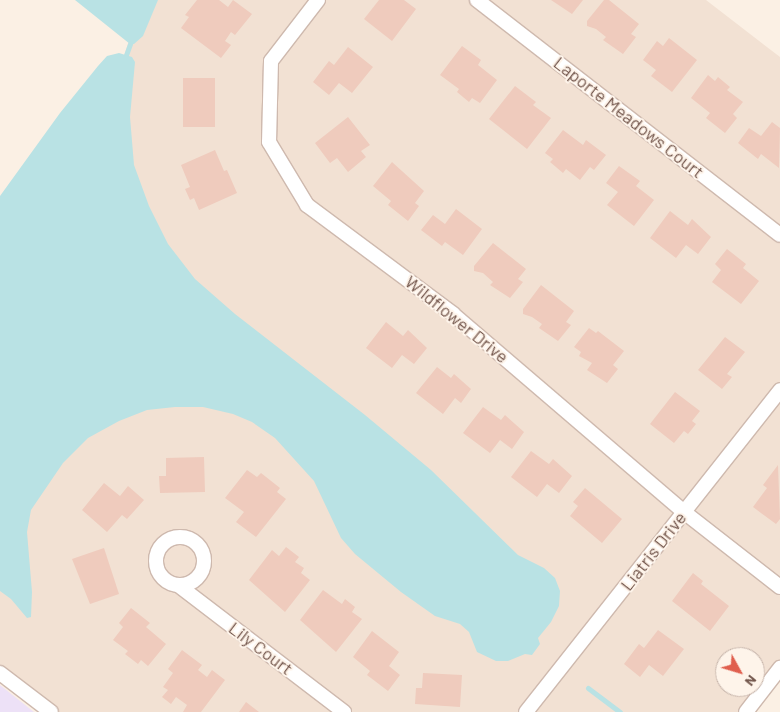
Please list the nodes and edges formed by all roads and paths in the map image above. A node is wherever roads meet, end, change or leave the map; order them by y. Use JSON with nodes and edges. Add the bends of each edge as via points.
{"nodes":[{"id":1,"x":318,"y":0,"type":"edge"},
{"id":2,"x":477,"y":0,"type":"edge"},
{"id":3,"x":780,"y":235,"type":"edge"},
{"id":4,"x":780,"y":390,"type":"edge"},
{"id":5,"x":684,"y":512,"type":"junction"},
{"id":6,"x":178,"y":585,"type":"dead end"},
{"id":7,"x":780,"y":587,"type":"edge"},
{"id":8,"x":780,"y":668,"type":"edge"},
{"id":9,"x":0,"y":673,"type":"edge"},
{"id":10,"x":51,"y":712,"type":"edge"},
{"id":11,"x":344,"y":712,"type":"edge"},
{"id":12,"x":526,"y":712,"type":"edge"},
{"id":13,"x":746,"y":712,"type":"edge"}],
"edges":[{"from":1,"to":5,"type":"street","name":"Wildflower Drive","via":[[271,61],[269,142],[307,205],[453,314]]},
{"from":2,"to":3,"type":"street","name":"Laporte Meadows Court"},
{"from":4,"to":5,"type":"street","name":"Liatris Drive"},
{"from":5,"to":7,"type":"street","name":"Wildflower Drive"},
{"from":5,"to":12,"type":"street","name":"Liatris Drive"},
{"from":6,"to":11,"type":"street","name":"Lily Court"},
{"from":8,"to":13,"type":"street"},
{"from":9,"to":10,"type":"street"}]}
